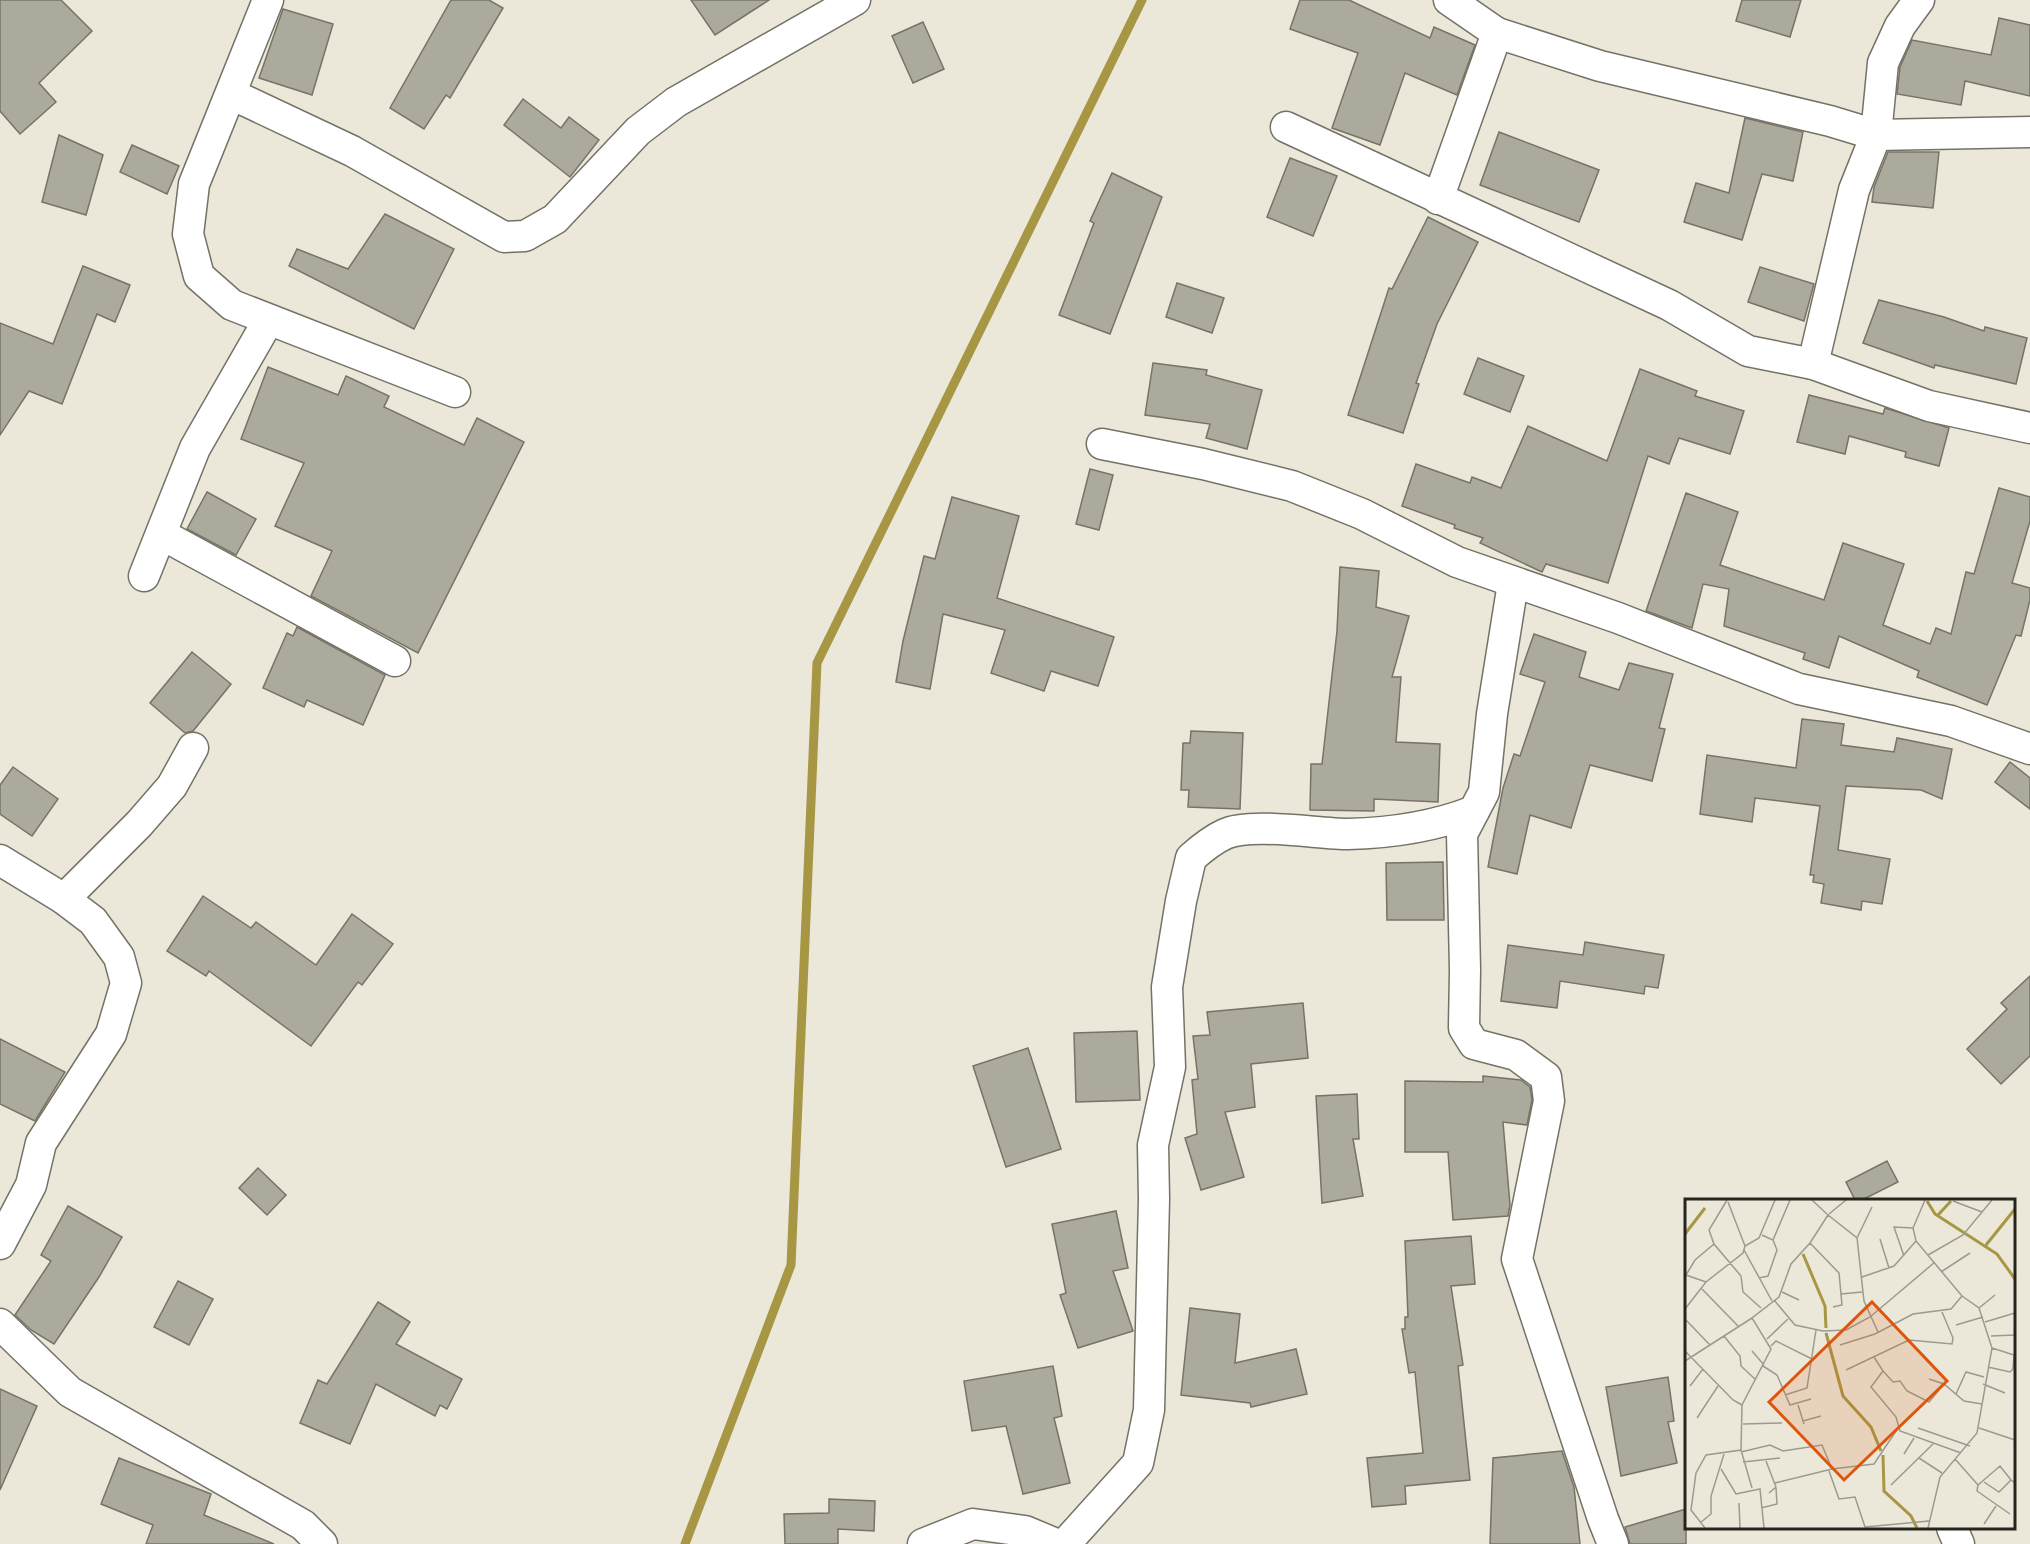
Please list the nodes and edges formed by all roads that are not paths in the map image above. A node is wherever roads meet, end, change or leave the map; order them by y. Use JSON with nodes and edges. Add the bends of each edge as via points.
{"nodes":[{"id":1,"x":268,"y":0,"type":"edge"},
{"id":2,"x":855,"y":0,"type":"edge"},
{"id":3,"x":1449,"y":0,"type":"edge"},
{"id":4,"x":1919,"y":0,"type":"edge"},
{"id":5,"x":1497,"y":33,"type":"junction"},
{"id":6,"x":231,"y":94,"type":"junction"},
{"id":7,"x":1286,"y":128,"type":"dead end"},
{"id":8,"x":2030,"y":132,"type":"edge"},
{"id":9,"x":1876,"y":135,"type":"junction"},
{"id":10,"x":1438,"y":199,"type":"junction"},
{"id":11,"x":268,"y":321,"type":"junction"},
{"id":12,"x":1813,"y":364,"type":"junction"},
{"id":13,"x":454,"y":392,"type":"dead end"},
{"id":14,"x":2030,"y":428,"type":"edge"},
{"id":15,"x":1102,"y":444,"type":"dead end"},
{"id":16,"x":161,"y":534,"type":"junction"},
{"id":17,"x":144,"y":576,"type":"dead end"},
{"id":18,"x":1513,"y":583,"type":"junction"},
{"id":19,"x":395,"y":661,"type":"dead end"},
{"id":20,"x":193,"y":748,"type":"dead end"},
{"id":21,"x":2030,"y":749,"type":"edge"},
{"id":22,"x":1474,"y":811,"type":"junction"},
{"id":23,"x":0,"y":860,"type":"edge"},
{"id":24,"x":64,"y":899,"type":"junction"},
{"id":25,"x":0,"y":1244,"type":"edge"},
{"id":26,"x":0,"y":1324,"type":"edge"},
{"id":27,"x":1953,"y":1529,"type":"edge"},
{"id":28,"x":322,"y":1544,"type":"edge"},
{"id":29,"x":923,"y":1544,"type":"edge"},
{"id":30,"x":1056,"y":1544,"type":"edge"},
{"id":31,"x":1065,"y":1544,"type":"edge"},
{"id":32,"x":1613,"y":1544,"type":"edge"},
{"id":33,"x":1959,"y":1544,"type":"edge"}],
"edges":[{"from":1,"to":6,"type":"street"},
{"from":2,"to":6,"type":"street","via":[[676,102],[638,131],[555,219],[525,236],[504,237],[352,151]]},
{"from":3,"to":5,"type":"street"},
{"from":4,"to":9,"type":"street","via":[[1900,26],[1883,63]]},
{"from":5,"to":9,"type":"street","via":[[1600,66]]},
{"from":5,"to":10,"type":"street"},
{"from":6,"to":11,"type":"street","via":[[194,184],[188,234],[199,276],[232,305]]},
{"from":7,"to":10,"type":"street"},
{"from":8,"to":9,"type":"street"},
{"from":9,"to":12,"type":"street","via":[[1854,190]]},
{"from":10,"to":12,"type":"street","via":[[1669,305],[1748,351]]},
{"from":11,"to":13,"type":"street"},
{"from":11,"to":16,"type":"street","via":[[195,448]]},
{"from":12,"to":14,"type":"street","via":[[1929,406]]},
{"from":15,"to":18,"type":"street","via":[[1292,486],[1362,514],[1457,562]]},
{"from":16,"to":17,"type":"street"},
{"from":16,"to":19,"type":"street"},
{"from":18,"to":21,"type":"street","via":[[1618,618],[1799,689],[1951,721]]},
{"from":18,"to":22,"type":"street","via":[[1484,792]]},
{"from":20,"to":24,"type":"street","via":[[172,786]]},
{"from":22,"to":31,"type":"street","via":[[1411,830],[1347,834],[1270,829],[1227,833],[1191,858],[1167,987],[1170,1067],[1153,1145],[1149,1410],[1138,1462]]},
{"from":22,"to":32,"type":"street","via":[[1462,834],[1464,1028],[1474,1044],[1516,1055],[1546,1077],[1549,1101],[1517,1259]]},
{"from":23,"to":24,"type":"street"},
{"from":24,"to":25,"type":"street","via":[[93,921],[118,957],[126,982],[111,1034],[41,1143],[31,1185]]},
{"from":26,"to":28,"type":"street","via":[[70,1392],[303,1525]]},
{"from":27,"to":33,"type":"street"},
{"from":29,"to":30,"type":"street","via":[[973,1524],[1025,1531]]}]}
